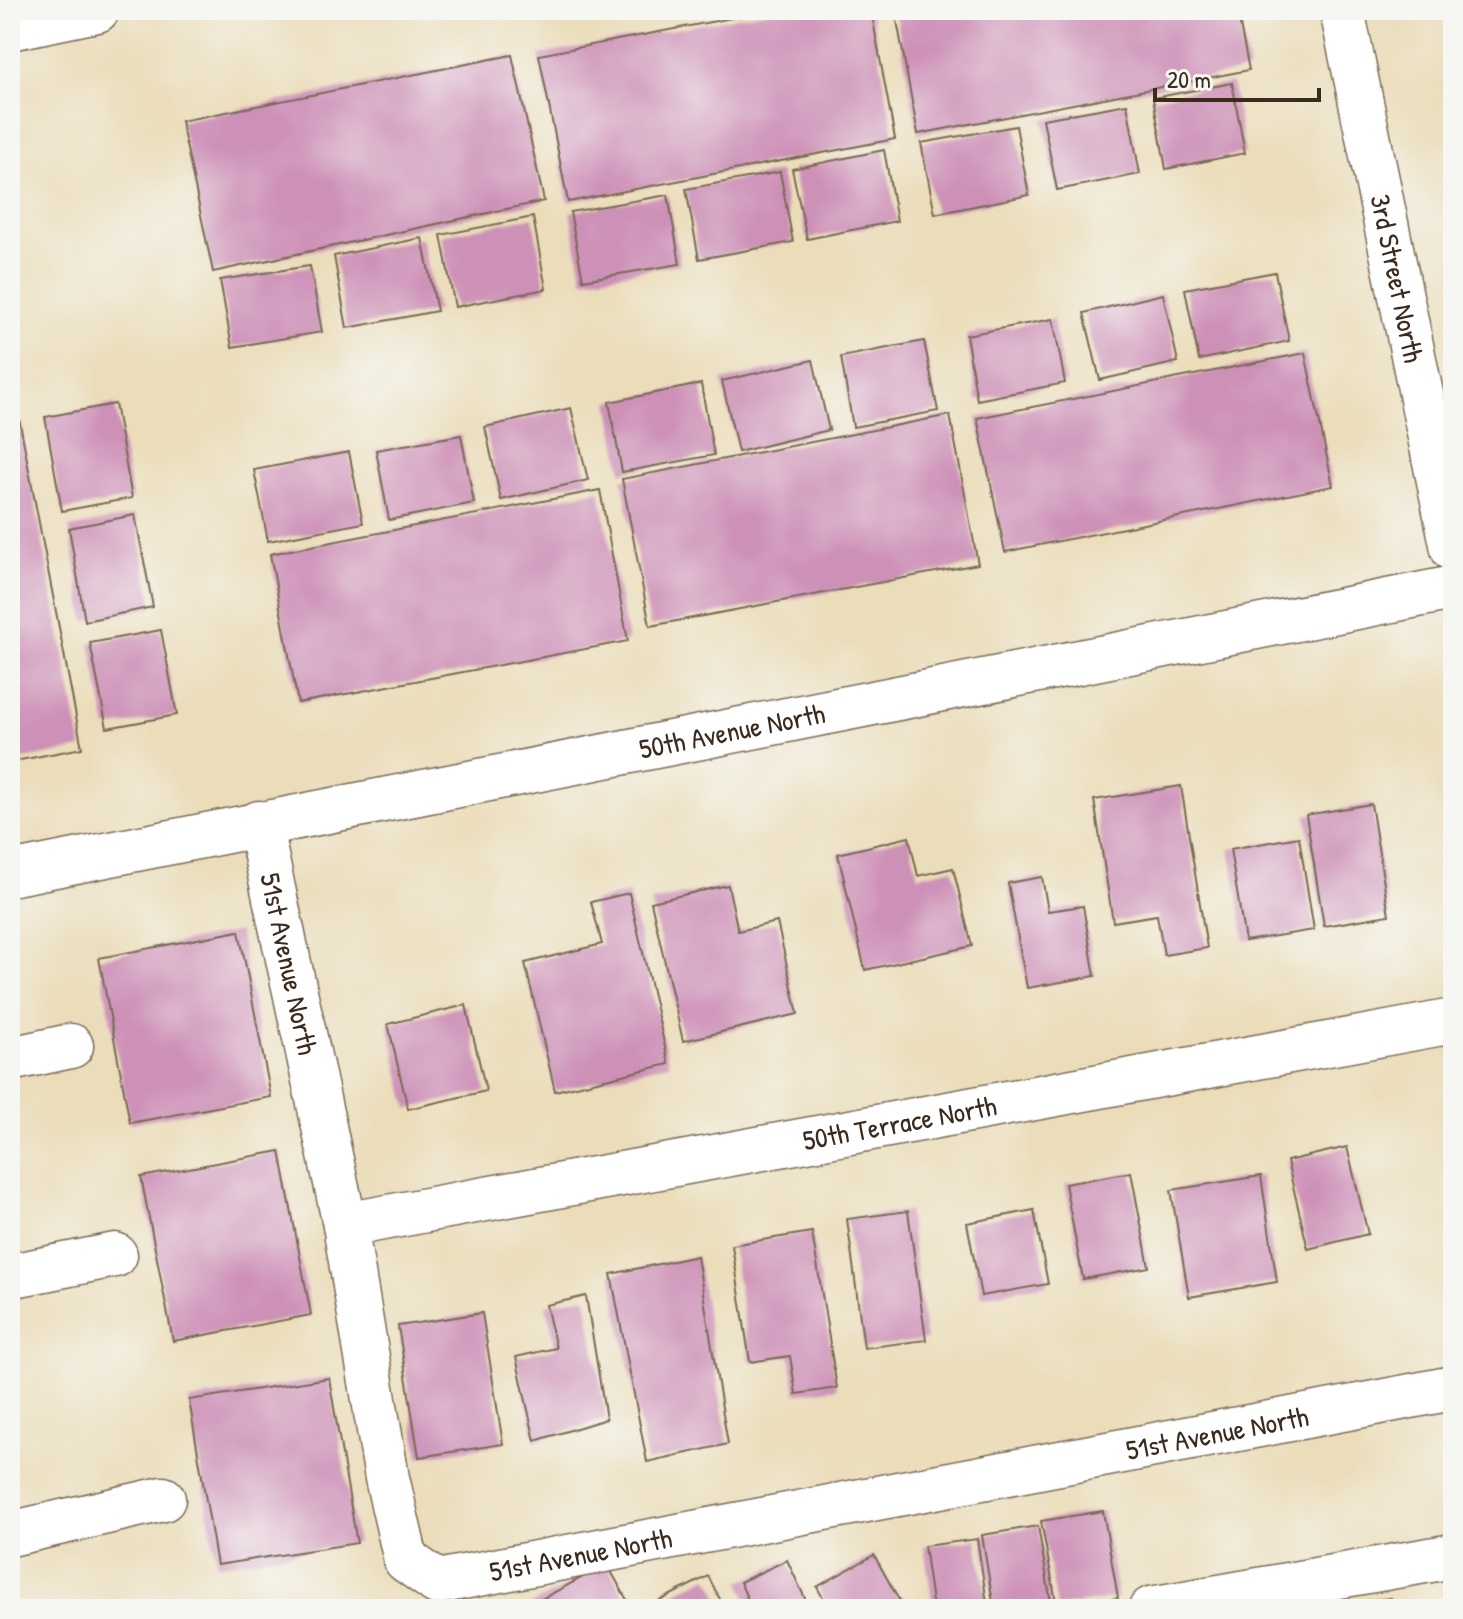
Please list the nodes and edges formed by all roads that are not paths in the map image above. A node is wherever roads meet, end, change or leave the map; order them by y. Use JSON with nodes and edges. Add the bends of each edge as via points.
{"nodes":[{"id":1,"x":97,"y":10,"type":"edge"},
{"id":2,"x":1342,"y":10,"type":"edge"},
{"id":3,"x":10,"y":28,"type":"edge"},
{"id":4,"x":1453,"y":549,"type":"edge"},
{"id":5,"x":1453,"y":588,"type":"edge"},
{"id":6,"x":259,"y":823,"type":"junction"},
{"id":7,"x":10,"y":874,"type":"edge"},
{"id":8,"x":1453,"y":1021,"type":"edge"},
{"id":9,"x":71,"y":1046,"type":"dead end"},
{"id":10,"x":10,"y":1059,"type":"edge"},
{"id":11,"x":345,"y":1225,"type":"junction"},
{"id":12,"x":115,"y":1255,"type":"dead end"},
{"id":13,"x":10,"y":1276,"type":"edge"},
{"id":14,"x":1453,"y":1388,"type":"edge"},
{"id":15,"x":163,"y":1499,"type":"dead end"},
{"id":16,"x":10,"y":1534,"type":"edge"},
{"id":17,"x":1453,"y":1556,"type":"edge"},
{"id":18,"x":1151,"y":1609,"type":"edge"}],
"edges":[{"from":1,"to":3,"type":"street"},
{"from":2,"to":4,"type":"street","name":"3rd Street North"},
{"from":5,"to":6,"type":"street","name":"50th Avenue North"},
{"from":6,"to":7,"type":"street","name":"50th Avenue North"},
{"from":6,"to":11,"type":"street","name":"51st Avenue North"},
{"from":8,"to":11,"type":"street","name":"50th Terrace North"},
{"from":9,"to":10,"type":"street"},
{"from":11,"to":14,"type":"street","name":"51st Avenue North","via":[[387,1478],[406,1560],[437,1582]]},
{"from":12,"to":13,"type":"street"},
{"from":15,"to":16,"type":"street"},
{"from":17,"to":18,"type":"street"}]}
